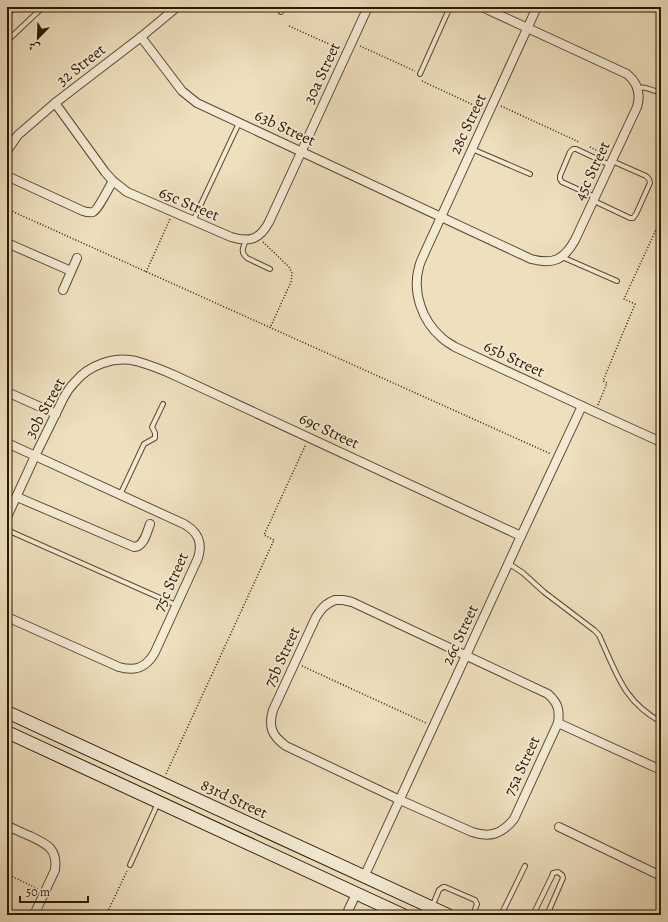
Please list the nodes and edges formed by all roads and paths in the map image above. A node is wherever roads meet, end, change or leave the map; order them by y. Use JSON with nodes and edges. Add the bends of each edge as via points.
{"nodes":[{"id":1,"x":9,"y":7,"type":"edge"},
{"id":2,"x":43,"y":7,"type":"edge"},
{"id":3,"x":283,"y":7,"type":"edge"},
{"id":4,"x":368,"y":7,"type":"edge"},
{"id":5,"x":450,"y":7,"type":"edge"},
{"id":6,"x":482,"y":7,"type":"edge"},
{"id":7,"x":537,"y":7,"type":"edge"},
{"id":8,"x":175,"y":8,"type":"edge"},
{"id":9,"x":7,"y":9,"type":"edge"},
{"id":10,"x":281,"y":12,"type":"dead end"},
{"id":11,"x":289,"y":26,"type":"dead end"},
{"id":12,"x":528,"y":28,"type":"junction"},
{"id":13,"x":141,"y":37,"type":"junction"},
{"id":14,"x":7,"y":41,"type":"edge"},
{"id":15,"x":347,"y":52,"type":"junction"},
{"id":16,"x":420,"y":74,"type":"dead end"},
{"id":17,"x":638,"y":88,"type":"junction"},
{"id":18,"x":661,"y":92,"type":"edge"},
{"id":19,"x":55,"y":103,"type":"junction"},
{"id":20,"x":493,"y":103,"type":"junction"},
{"id":21,"x":239,"y":122,"type":"junction"},
{"id":22,"x":578,"y":142,"type":"dead end"},
{"id":23,"x":585,"y":145,"type":"dead end"},
{"id":24,"x":472,"y":149,"type":"junction"},
{"id":25,"x":7,"y":151,"type":"edge"},
{"id":26,"x":302,"y":151,"type":"junction"},
{"id":27,"x":612,"y":162,"type":"junction"},
{"id":28,"x":530,"y":174,"type":"dead end"},
{"id":29,"x":7,"y":176,"type":"edge"},
{"id":30,"x":113,"y":181,"type":"junction"},
{"id":31,"x":595,"y":199,"type":"junction"},
{"id":32,"x":7,"y":209,"type":"edge"},
{"id":33,"x":173,"y":212,"type":"junction"},
{"id":34,"x":441,"y":216,"type":"junction"},
{"id":35,"x":661,"y":219,"type":"edge"},
{"id":36,"x":194,"y":221,"type":"junction"},
{"id":37,"x":258,"y":236,"type":"junction"},
{"id":38,"x":246,"y":240,"type":"junction"},
{"id":39,"x":7,"y":243,"type":"edge"},
{"id":40,"x":424,"y":252,"type":"joint"},
{"id":41,"x":562,"y":257,"type":"junction"},
{"id":42,"x":77,"y":258,"type":"dead end"},
{"id":43,"x":270,"y":269,"type":"dead end"},
{"id":44,"x":71,"y":271,"type":"junction"},
{"id":45,"x":146,"y":272,"type":"junction"},
{"id":46,"x":617,"y":281,"type":"dead end"},
{"id":47,"x":63,"y":290,"type":"dead end"},
{"id":48,"x":270,"y":328,"type":"junction"},
{"id":49,"x":122,"y":360,"type":"joint"},
{"id":50,"x":7,"y":392,"type":"edge"},
{"id":51,"x":163,"y":404,"type":"dead end"},
{"id":52,"x":582,"y":406,"type":"junction"},
{"id":53,"x":594,"y":412,"type":"junction"},
{"id":54,"x":56,"y":414,"type":"junction"},
{"id":55,"x":309,"y":437,"type":"junction"},
{"id":56,"x":661,"y":442,"type":"edge"},
{"id":57,"x":7,"y":443,"type":"edge"},
{"id":58,"x":35,"y":456,"type":"junction"},
{"id":59,"x":558,"y":458,"type":"junction"},
{"id":60,"x":120,"y":495,"type":"junction"},
{"id":61,"x":17,"y":496,"type":"junction"},
{"id":62,"x":7,"y":517,"type":"edge"},
{"id":63,"x":150,"y":524,"type":"dead end"},
{"id":64,"x":7,"y":530,"type":"edge"},
{"id":65,"x":521,"y":536,"type":"junction"},
{"id":66,"x":508,"y":563,"type":"junction"},
{"id":67,"x":177,"y":606,"type":"junction"},
{"id":68,"x":7,"y":617,"type":"edge"},
{"id":69,"x":466,"y":655,"type":"junction"},
{"id":70,"x":295,"y":663,"type":"junction"},
{"id":71,"x":7,"y":712,"type":"edge"},
{"id":72,"x":661,"y":722,"type":"edge"},
{"id":73,"x":558,"y":723,"type":"junction"},
{"id":74,"x":433,"y":727,"type":"junction"},
{"id":75,"x":7,"y":732,"type":"edge"},
{"id":76,"x":45,"y":749,"type":"junction"},
{"id":77,"x":119,"y":763,"type":"junction"},
{"id":78,"x":661,"y":770,"type":"edge"},
{"id":79,"x":162,"y":783,"type":"junction"},
{"id":80,"x":400,"y":800,"type":"junction"},
{"id":81,"x":158,"y":802,"type":"junction"},
{"id":82,"x":7,"y":826,"type":"edge"},
{"id":83,"x":559,"y":827,"type":"dead end"},
{"id":84,"x":130,"y":864,"type":"joint"},
{"id":85,"x":525,"y":866,"type":"dead end"},
{"id":86,"x":7,"y":874,"type":"edge"},
{"id":87,"x":661,"y":876,"type":"edge"},
{"id":88,"x":364,"y":877,"type":"junction"},
{"id":89,"x":45,"y":892,"type":"junction"},
{"id":90,"x":356,"y":894,"type":"junction"},
{"id":91,"x":432,"y":908,"type":"junction"},
{"id":92,"x":34,"y":915,"type":"edge"},
{"id":93,"x":106,"y":915,"type":"edge"},
{"id":94,"x":346,"y":915,"type":"edge"},
{"id":95,"x":403,"y":915,"type":"edge"},
{"id":96,"x":448,"y":915,"type":"edge"},
{"id":97,"x":473,"y":915,"type":"edge"},
{"id":98,"x":501,"y":915,"type":"edge"},
{"id":99,"x":533,"y":915,"type":"edge"},
{"id":100,"x":547,"y":915,"type":"edge"}],
"edges":[{"from":1,"to":9,"type":"street"},
{"from":2,"to":14,"type":"lane"},
{"from":3,"to":10,"type":"lane"},
{"from":4,"to":15,"type":"street","name":"30a Street"},
{"from":5,"to":16,"type":"lane"},
{"from":6,"to":12,"type":"street"},
{"from":7,"to":12,"type":"street","name":"28c Street"},
{"from":8,"to":13,"type":"street","name":"32 Street"},
{"from":11,"to":15,"type":"path"},
{"from":12,"to":17,"type":"street","via":[[627,74]]},
{"from":12,"to":20,"type":"street","name":"28c Street"},
{"from":13,"to":19,"type":"street","name":"32 Street"},
{"from":13,"to":21,"type":"street","name":"63b Street","via":[[176,84],[189,97]]},
{"from":15,"to":26,"type":"street","name":"30a Street"},
{"from":17,"to":18,"type":"lane","via":[[645,87]]},
{"from":17,"to":27,"type":"street","name":"45c Street","via":[[637,108]]},
{"from":19,"to":25,"type":"street","name":"32 Street","via":[[18,135]]},
{"from":19,"to":30,"type":"street","name":"65c Street"},
{"from":20,"to":22,"type":"path"},
{"from":20,"to":24,"type":"street","name":"28c Street"},
{"from":21,"to":26,"type":"street","name":"63b Street"},
{"from":21,"to":36,"type":"lane"},
{"from":23,"to":27,"type":"path"},
{"from":24,"to":28,"type":"lane"},
{"from":24,"to":34,"type":"street","name":"28c Street"},
{"from":26,"to":34,"type":"street","name":"63b Street"},
{"from":26,"to":37,"type":"street","via":[[265,230]]},
{"from":27,"to":31,"type":"street","name":"45c Street"},
{"from":27,"to":31,"type":"lane","via":[[576,149],[570,152],[560,176],[561,181]]},
{"from":27,"to":31,"type":"lane","via":[[649,179],[650,183],[636,214],[630,218]]},
{"from":29,"to":30,"type":"street","via":[[91,213],[97,208]]},
{"from":30,"to":33,"type":"street","name":"65c Street","via":[[127,192]]},
{"from":31,"to":41,"type":"street","name":"45c Street","via":[[570,249]]},
{"from":32,"to":45,"type":"path"},
{"from":33,"to":36,"type":"street","name":"65c Street"},
{"from":33,"to":45,"type":"path"},
{"from":34,"to":40,"type":"street","name":"28c Street"},
{"from":34,"to":41,"type":"street","via":[[531,259],[553,262]]},
{"from":35,"to":53,"type":"path","via":[[624,299],[635,304],[603,382],[607,383]]},
{"from":36,"to":38,"type":"street","name":"65c Street","via":[[231,237]]},
{"from":37,"to":38,"type":"street"},
{"from":37,"to":48,"type":"path","via":[[292,273],[291,282]]},
{"from":38,"to":43,"type":"lane","via":[[242,253],[244,256]]},
{"from":39,"to":44,"type":"street"},
{"from":40,"to":52,"type":"street","name":"65b Street","via":[[417,282],[418,298],[431,327],[442,338],[455,347]]},
{"from":41,"to":46,"type":"lane"},
{"from":42,"to":44,"type":"street"},
{"from":44,"to":47,"type":"street"},
{"from":45,"to":48,"type":"path"},
{"from":48,"to":59,"type":"path"},
{"from":49,"to":54,"type":"street","name":"30b Street","via":[[109,361],[85,372],[68,391]]},
{"from":49,"to":55,"type":"street","name":"69c Street","via":[[135,361],[176,376]]},
{"from":50,"to":54,"type":"street"},
{"from":51,"to":60,"type":"lane","via":[[152,427],[155,438],[144,444]]},
{"from":52,"to":53,"type":"street","name":"65b Street"},
{"from":52,"to":59,"type":"street","name":"26c Street"},
{"from":53,"to":56,"type":"street","name":"65b Street"},
{"from":54,"to":58,"type":"street","name":"30b Street"},
{"from":55,"to":65,"type":"street","name":"69c Street"},
{"from":55,"to":79,"type":"path","via":[[264,535],[274,540]]},
{"from":57,"to":58,"type":"street","name":"75c Street"},
{"from":58,"to":60,"type":"street","name":"75c Street"},
{"from":58,"to":61,"type":"street","name":"30b Street"},
{"from":59,"to":65,"type":"street","name":"26c Street"},
{"from":60,"to":67,"type":"street","name":"75c Street","via":[[184,524],[195,532],[200,551]]},
{"from":61,"to":62,"type":"street","name":"30b Street"},
{"from":61,"to":63,"type":"street","via":[[134,548],[141,545]]},
{"from":64,"to":67,"type":"lane"},
{"from":65,"to":66,"type":"street","name":"26c Street"},
{"from":66,"to":69,"type":"street","name":"26c Street"},
{"from":66,"to":72,"type":"lane","via":[[594,630],[632,700]]},
{"from":67,"to":68,"type":"street","name":"75c Street","via":[[152,659],[141,668],[134,669],[119,667]]},
{"from":69,"to":70,"type":"street","name":"75b Street","via":[[352,602],[335,600],[326,603],[320,610]]},
{"from":69,"to":73,"type":"street","name":"75a Street","via":[[548,694],[558,707]]},
{"from":69,"to":74,"type":"street","name":"26c Street"},
{"from":70,"to":74,"type":"path"},
{"from":70,"to":80,"type":"street","name":"75b Street","via":[[271,718],[271,727],[279,741]]},
{"from":71,"to":77,"type":"street","name":"83rd Street"},
{"from":73,"to":78,"type":"street"},
{"from":73,"to":80,"type":"street","name":"75a Street","via":[[514,819],[500,832],[481,835]]},
{"from":74,"to":80,"type":"street","name":"26c Street"},
{"from":75,"to":76,"type":"street"},
{"from":76,"to":77,"type":"street","via":[[43,743],[48,740],[103,763]]},
{"from":76,"to":81,"type":"street"},
{"from":77,"to":79,"type":"street","name":"83rd Street"},
{"from":79,"to":88,"type":"street","name":"83rd Street"},
{"from":80,"to":88,"type":"street","name":"26c Street"},
{"from":81,"to":84,"type":"lane"},
{"from":81,"to":90,"type":"street"},
{"from":82,"to":89,"type":"street","via":[[46,844],[51,849],[56,863]]},
{"from":83,"to":87,"type":"street"},
{"from":84,"to":93,"type":"path"},
{"from":85,"to":98,"type":"lane"},
{"from":86,"to":89,"type":"path"},
{"from":88,"to":91,"type":"street","name":"83rd Street"},
{"from":89,"to":92,"type":"street"},
{"from":90,"to":94,"type":"street"},
{"from":90,"to":95,"type":"street"},
{"from":91,"to":96,"type":"street","name":"83rd Street"},
{"from":91,"to":97,"type":"lane","via":[[440,890],[445,887],[475,900],[477,904]]},
{"from":99,"to":100,"type":"lane","via":[[553,873],[558,872],[562,875],[562,880]]}]}
